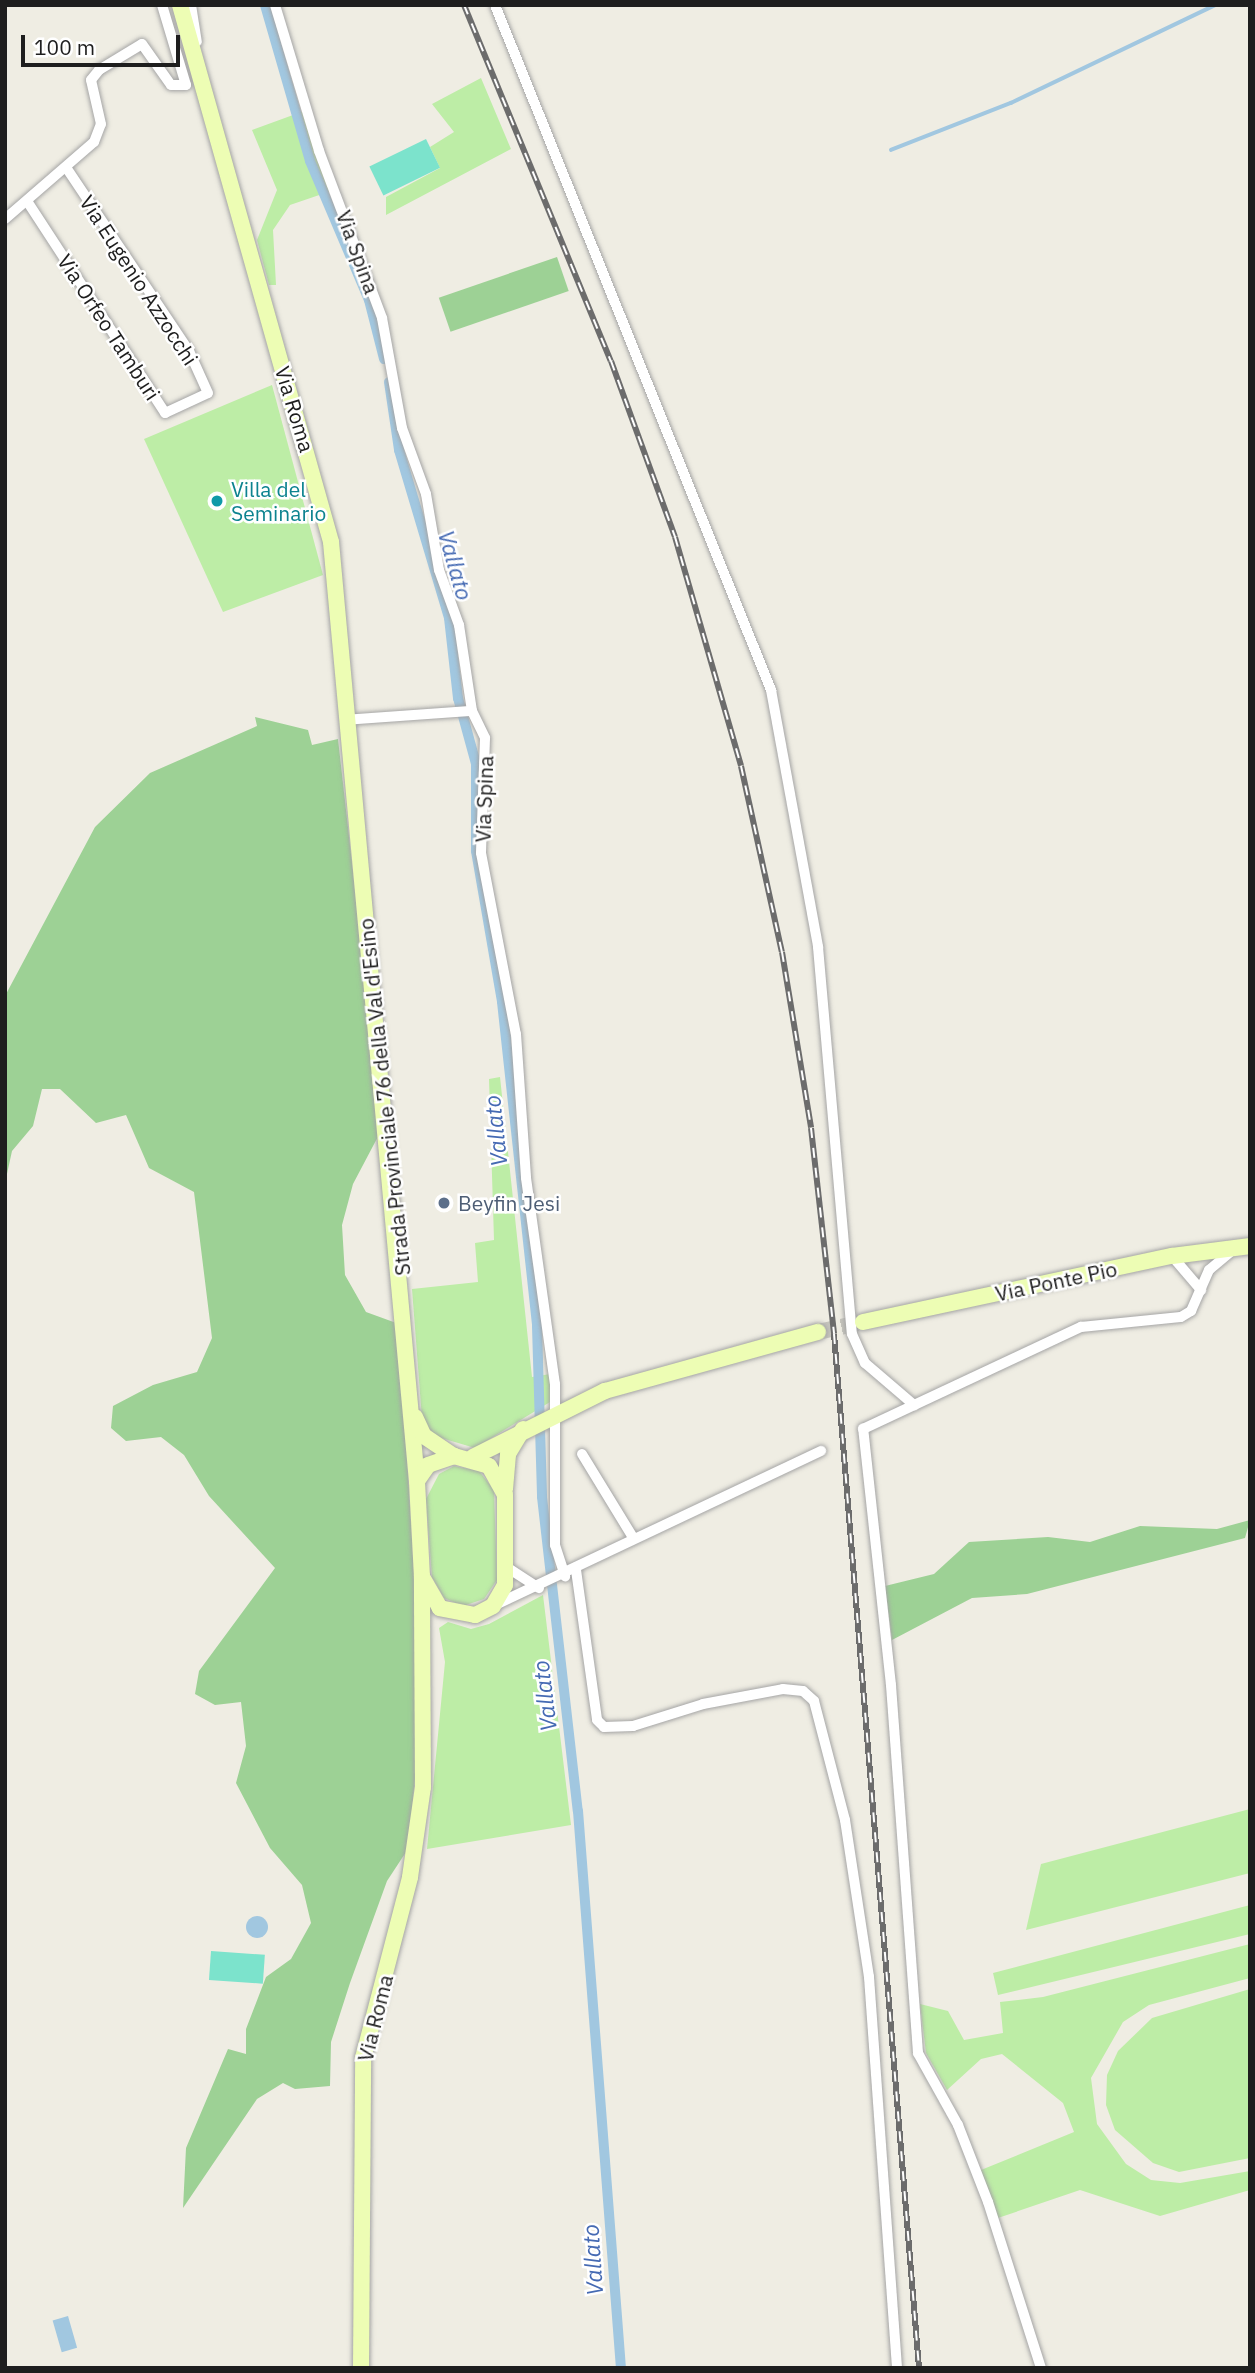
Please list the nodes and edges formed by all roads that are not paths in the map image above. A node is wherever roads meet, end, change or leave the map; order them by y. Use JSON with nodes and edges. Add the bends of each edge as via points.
{"nodes":[{"id":1,"x":162,"y":5,"type":"edge"},
{"id":2,"x":180,"y":5,"type":"edge"},
{"id":3,"x":191,"y":5,"type":"edge"},
{"id":4,"x":275,"y":5,"type":"edge"},
{"id":5,"x":495,"y":5,"type":"edge"},
{"id":6,"x":200,"y":62,"type":"junction"},
{"id":7,"x":67,"y":169,"type":"junction"},
{"id":8,"x":27,"y":201,"type":"junction"},
{"id":9,"x":5,"y":219,"type":"edge"},
{"id":10,"x":208,"y":393,"type":"joint"},
{"id":11,"x":466,"y":712,"type":"junction"},
{"id":12,"x":345,"y":720,"type":"junction"},
{"id":13,"x":352,"y":789,"type":"joint"},
{"id":14,"x":1246,"y":1247,"type":"edge"},
{"id":15,"x":1199,"y":1252,"type":"junction"},
{"id":16,"x":1172,"y":1256,"type":"junction"},
{"id":17,"x":1209,"y":1270,"type":"junction"},
{"id":18,"x":1201,"y":1291,"type":"junction"},
{"id":19,"x":863,"y":1322,"type":"tunnel mouth"},
{"id":20,"x":818,"y":1332,"type":"tunnel mouth"},
{"id":21,"x":411,"y":1405,"type":"junction"},
{"id":22,"x":914,"y":1405,"type":"junction"},
{"id":23,"x":552,"y":1413,"type":"junction"},
{"id":24,"x":529,"y":1425,"type":"junction"},
{"id":25,"x":821,"y":1451,"type":"dead end"},
{"id":26,"x":582,"y":1454,"type":"dead end"},
{"id":27,"x":454,"y":1455,"type":"junction"},
{"id":28,"x":473,"y":1457,"type":"junction"},
{"id":29,"x":417,"y":1481,"type":"junction"},
{"id":30,"x":505,"y":1495,"type":"junction"},
{"id":31,"x":632,"y":1536,"type":"junction"},
{"id":32,"x":508,"y":1568,"type":"junction"},
{"id":33,"x":576,"y":1570,"type":"junction"},
{"id":34,"x":422,"y":1577,"type":"junction"},
{"id":35,"x":561,"y":1578,"type":"junction"},
{"id":36,"x":541,"y":1587,"type":"junction"},
{"id":37,"x":493,"y":1606,"type":"junction"},
{"id":38,"x":446,"y":1612,"type":"junction"},
{"id":39,"x":424,"y":1672,"type":"junction"},
{"id":40,"x":361,"y":2368,"type":"edge"},
{"id":41,"x":897,"y":2368,"type":"edge"},
{"id":42,"x":1041,"y":2368,"type":"edge"}],
"edges":[{"from":1,"to":7,"type":"street","via":[[186,86],[171,85],[146,47],[135,45],[91,76],[101,131]]},
{"from":2,"to":6,"type":"main road","name":"Via Roma"},
{"from":3,"to":6,"type":"street"},
{"from":4,"to":11,"type":"street","name":"Via Spina","via":[[319,151],[382,317],[402,428],[459,625]]},
{"from":5,"to":22,"type":"street","via":[[771,690],[818,947],[852,1334],[865,1363]]},
{"from":6,"to":12,"type":"main road","name":"Via Roma","via":[[219,159],[328,531]]},
{"from":7,"to":8,"type":"street"},
{"from":7,"to":10,"type":"street","name":"Via Eugenio Azzocchi","via":[[189,351]]},
{"from":8,"to":9,"type":"street"},
{"from":8,"to":10,"type":"street","name":"Via Orfeo Tamburi","via":[[165,414]]},
{"from":11,"to":12,"type":"street"},
{"from":11,"to":23,"type":"street","name":"Via Spina","via":[[485,738],[481,853],[516,1034],[526,1178]]},
{"from":12,"to":13,"type":"main road","name":"Via Roma"},
{"from":13,"to":21,"type":"main road","name":"Strada Provinciale 76 della Val d'Esino"},
{"from":14,"to":15,"type":"main road","name":"Via Ponte Pio"},
{"from":14,"to":17,"type":"street"},
{"from":15,"to":16,"type":"main road","name":"Via Ponte Pio"},
{"from":15,"to":17,"type":"street"},
{"from":15,"to":18,"type":"street","via":[[1194,1272]]},
{"from":16,"to":18,"type":"street"},
{"from":16,"to":19,"type":"main road","name":"Via Ponte Pio"},
{"from":17,"to":18,"type":"street"},
{"from":18,"to":22,"type":"street","via":[[1181,1317],[1081,1327]]},
{"from":20,"to":23,"type":"main road","via":[[656,1373]]},
{"from":21,"to":27,"type":"main road","name":"Strada Provinciale 76 della Val d'Esino","via":[[424,1436]]},
{"from":21,"to":29,"type":"main road","name":"Strada Provinciale 76 della Val d'Esino"},
{"from":22,"to":42,"type":"street","via":[[863,1429],[891,1685],[916,2041],[988,2202]]},
{"from":23,"to":24,"type":"main road"},
{"from":23,"to":35,"type":"street","name":"Via Spina","via":[[555,1545]]},
{"from":24,"to":28,"type":"main road"},
{"from":24,"to":30,"type":"main road","via":[[508,1454]]},
{"from":25,"to":31,"type":"street"},
{"from":26,"to":31,"type":"street"},
{"from":27,"to":28,"type":"main road","name":"Strada Provinciale 76 della Val d'Esino"},
{"from":27,"to":29,"type":"main road","via":[[428,1465]]},
{"from":28,"to":30,"type":"main road","via":[[489,1466]]},
{"from":29,"to":34,"type":"main road","name":"Strada Provinciale 76 della Val d'Esino"},
{"from":30,"to":32,"type":"main road"},
{"from":31,"to":33,"type":"street"},
{"from":32,"to":36,"type":"street"},
{"from":32,"to":37,"type":"main road"},
{"from":33,"to":35,"type":"street"},
{"from":33,"to":41,"type":"street","via":[[604,1727],[633,1726],[703,1704],[783,1689],[803,1691],[814,1701],[845,1820],[869,1977]]},
{"from":34,"to":38,"type":"main road"},
{"from":34,"to":39,"type":"main road","name":"Strada Provinciale 76 della Val d'Esino"},
{"from":35,"to":36,"type":"street"},
{"from":36,"to":37,"type":"street"},
{"from":37,"to":38,"type":"main road","via":[[475,1615]]},
{"from":38,"to":39,"type":"main road","via":[[432,1624]]},
{"from":39,"to":40,"type":"main road","name":"Via Roma","via":[[424,1787],[410,1877],[363,2058]]}]}
